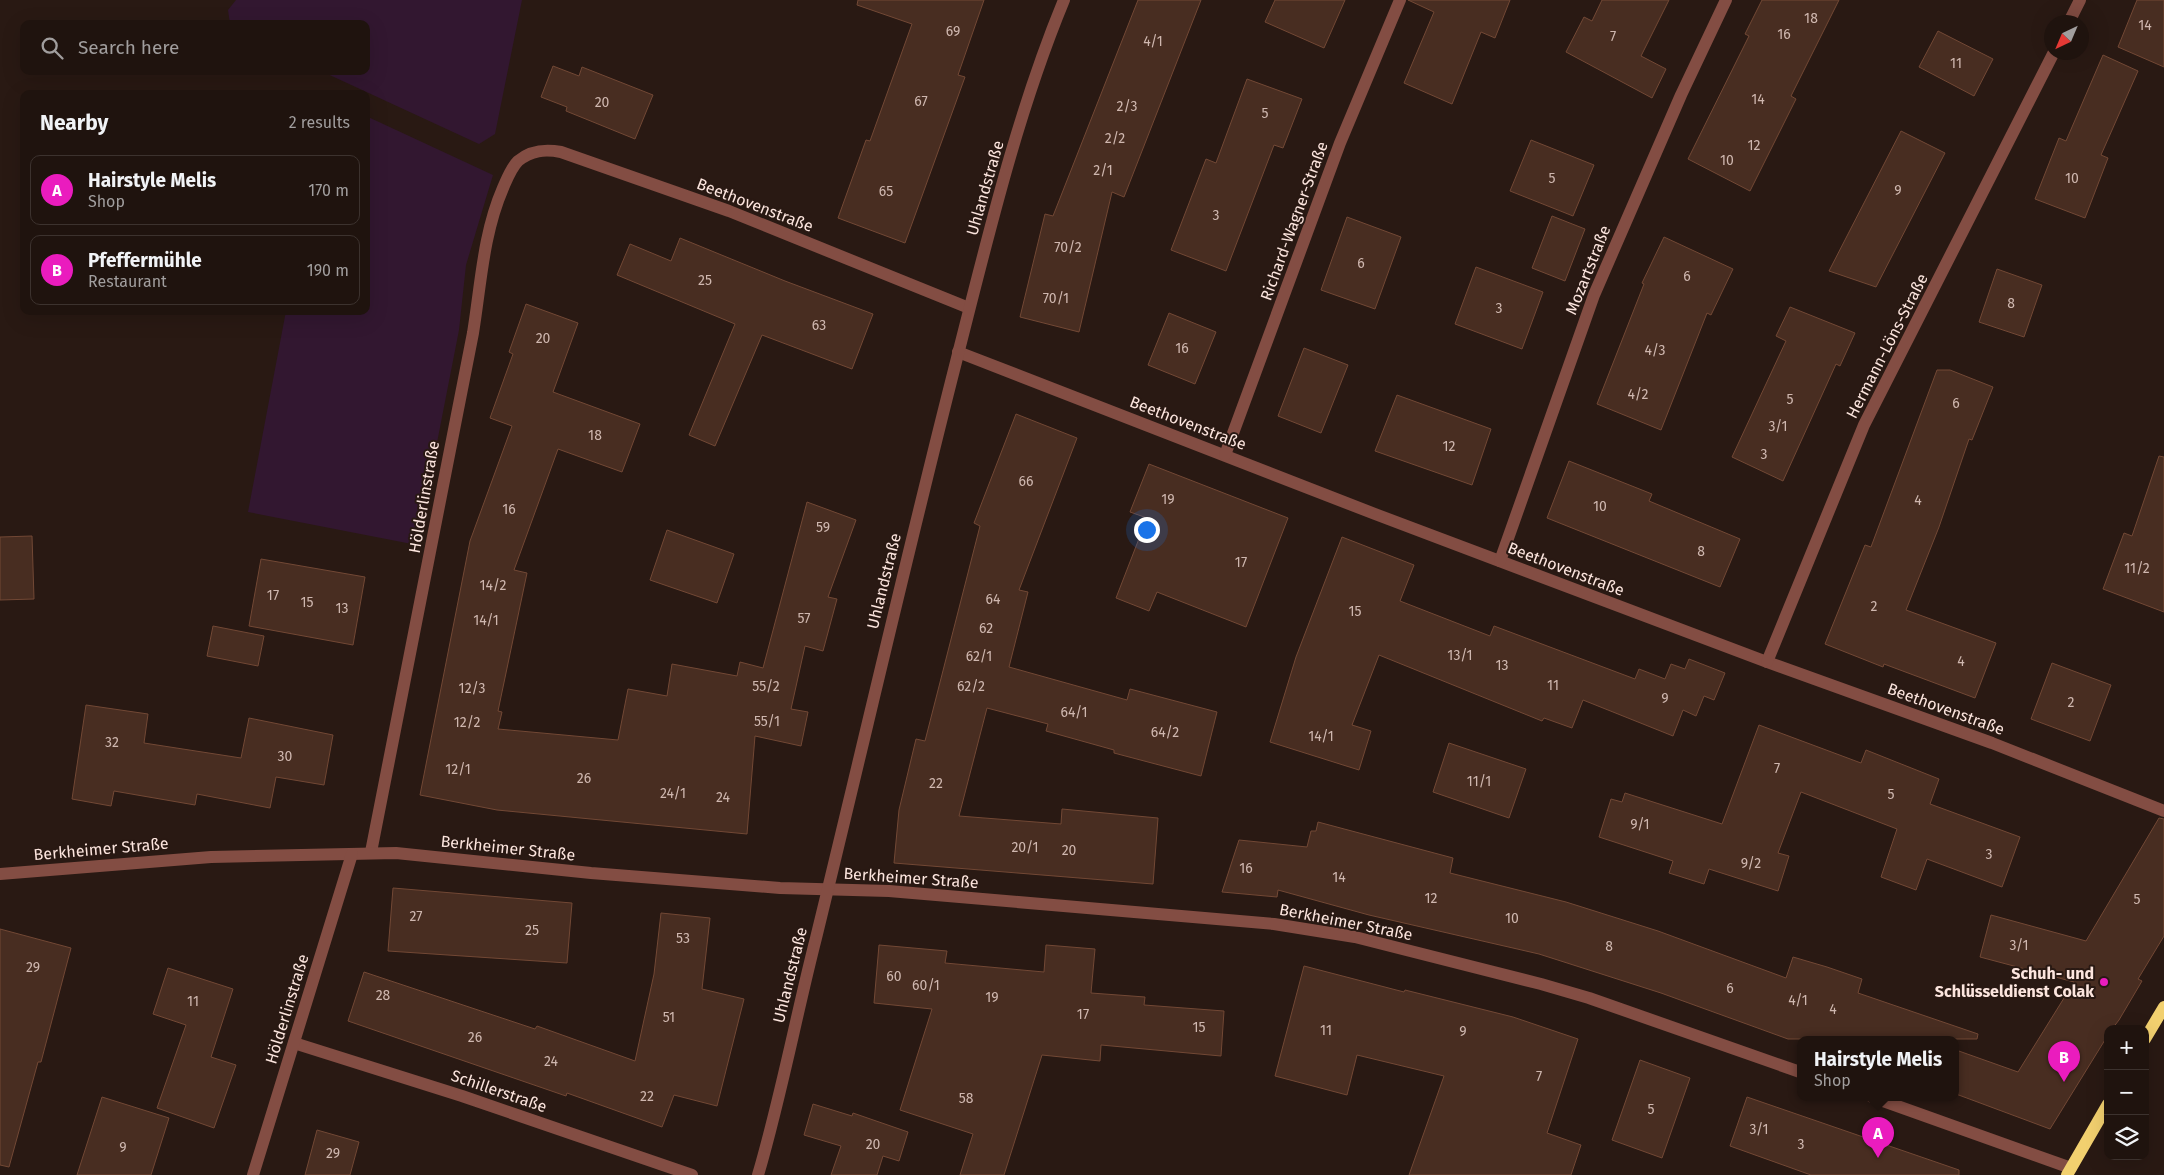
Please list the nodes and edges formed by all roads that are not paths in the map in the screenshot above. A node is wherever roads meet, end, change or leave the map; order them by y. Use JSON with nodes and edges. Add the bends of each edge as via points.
{"nodes":[{"id":1,"x":1064,"y":0,"type":"edge"},
{"id":2,"x":1400,"y":0,"type":"edge"},
{"id":3,"x":1726,"y":0,"type":"edge"},
{"id":4,"x":2080,"y":0,"type":"edge"},
{"id":5,"x":2072,"y":15,"type":"edge"},
{"id":6,"x":2050,"y":60,"type":"edge"},
{"id":7,"x":526,"y":156,"type":"joint"},
{"id":8,"x":969,"y":308,"type":"junction"},
{"id":9,"x":958,"y":352,"type":"junction"},
{"id":10,"x":1225,"y":455,"type":"junction"},
{"id":11,"x":1500,"y":561,"type":"junction"},
{"id":12,"x":1767,"y":662,"type":"junction"},
{"id":13,"x":2164,"y":812,"type":"edge"},
{"id":14,"x":371,"y":852,"type":"junction"},
{"id":15,"x":352,"y":854,"type":"junction"},
{"id":16,"x":0,"y":875,"type":"edge"},
{"id":17,"x":828,"y":890,"type":"junction"},
{"id":18,"x":2164,"y":1007,"type":"edge"},
{"id":19,"x":2149,"y":1033,"type":"edge"},
{"id":20,"x":294,"y":1043,"type":"junction"},
{"id":21,"x":1797,"y":1071,"type":"edge"},
{"id":22,"x":1883,"y":1101,"type":"edge"},
{"id":23,"x":2104,"y":1111,"type":"edge"},
{"id":24,"x":2069,"y":1172,"type":"edge"},
{"id":25,"x":253,"y":1175,"type":"edge"},
{"id":26,"x":692,"y":1175,"type":"edge"},
{"id":27,"x":758,"y":1175,"type":"edge"}],
"edges":[{"from":1,"to":8,"type":"street","name":"Uhlandstraße","via":[[1024,110]]},
{"from":2,"to":10,"type":"street","name":"Richard-Wagner-Straße","via":[[1340,143]]},
{"from":3,"to":11,"type":"street","name":"Mozartstraße","via":[[1598,287]]},
{"from":4,"to":5,"type":"street"},
{"from":6,"to":12,"type":"street","name":"Hermann-Löns-Straße","via":[[1864,425]]},
{"from":7,"to":8,"type":"street","name":"Beethovenstraße","via":[[547,150],[583,159],[730,211]]},
{"from":7,"to":14,"type":"street","name":"Hölderlinstraße","via":[[515,165],[499,198],[484,252],[473,333]]},
{"from":8,"to":9,"type":"street","name":"Uhlandstraße"},
{"from":9,"to":10,"type":"street","name":"Beethovenstraße"},
{"from":9,"to":17,"type":"street","name":"Uhlandstraße"},
{"from":10,"to":11,"type":"street","name":"Beethovenstraße"},
{"from":11,"to":12,"type":"street","name":"Beethovenstraße"},
{"from":12,"to":13,"type":"street","name":"Beethovenstraße","via":[[1992,743]]},
{"from":14,"to":15,"type":"street","name":"Berkheimer Straße"},
{"from":14,"to":17,"type":"street","name":"Berkheimer Straße","via":[[600,874]]},
{"from":15,"to":16,"type":"street","name":"Berkheimer Straße","via":[[194,858]]},
{"from":15,"to":20,"type":"street","name":"Hölderlinstraße"},
{"from":17,"to":21,"type":"street","name":"Berkheimer Straße","via":[[889,891],[1274,924],[1328,932],[1589,998]]},
{"from":17,"to":27,"type":"street","name":"Uhlandstraße"},
{"from":18,"to":19,"type":"main road"},
{"from":20,"to":25,"type":"street","name":"Hölderlinstraße"},
{"from":20,"to":26,"type":"street","name":"Schillerstraße","via":[[462,1096]]},
{"from":22,"to":24,"type":"street"},
{"from":23,"to":24,"type":"main road"}]}
